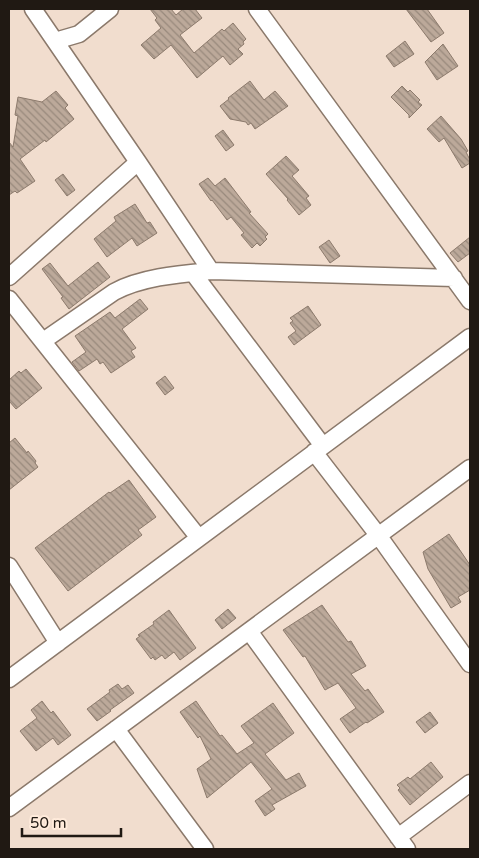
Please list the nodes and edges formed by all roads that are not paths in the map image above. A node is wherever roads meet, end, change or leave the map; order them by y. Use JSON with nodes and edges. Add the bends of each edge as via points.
{"nodes":[{"id":1,"x":33,"y":9,"type":"edge"},
{"id":2,"x":110,"y":9,"type":"edge"},
{"id":3,"x":256,"y":9,"type":"edge"},
{"id":4,"x":79,"y":34,"type":"junction"},
{"id":5,"x":55,"y":41,"type":"junction"},
{"id":6,"x":70,"y":62,"type":"junction"},
{"id":7,"x":138,"y":162,"type":"junction"},
{"id":8,"x":211,"y":272,"type":"junction"},
{"id":9,"x":193,"y":273,"type":"junction"},
{"id":10,"x":9,"y":277,"type":"edge"},
{"id":11,"x":454,"y":278,"type":"junction"},
{"id":12,"x":9,"y":299,"type":"edge"},
{"id":13,"x":470,"y":301,"type":"edge"},
{"id":14,"x":470,"y":336,"type":"edge"},
{"id":15,"x":43,"y":341,"type":"junction"},
{"id":16,"x":318,"y":449,"type":"junction"},
{"id":17,"x":470,"y":468,"type":"edge"},
{"id":18,"x":378,"y":536,"type":"junction"},
{"id":19,"x":199,"y":538,"type":"junction"},
{"id":20,"x":9,"y":566,"type":"edge"},
{"id":21,"x":249,"y":631,"type":"junction"},
{"id":22,"x":58,"y":642,"type":"junction"},
{"id":23,"x":470,"y":664,"type":"edge"},
{"id":24,"x":9,"y":679,"type":"edge"},
{"id":25,"x":116,"y":729,"type":"junction"},
{"id":26,"x":470,"y":783,"type":"edge"},
{"id":27,"x":9,"y":808,"type":"edge"},
{"id":28,"x":402,"y":843,"type":"edge"},
{"id":29,"x":205,"y":849,"type":"edge"}],
"edges":[{"from":1,"to":5,"type":"street"},
{"from":2,"to":4,"type":"street"},
{"from":3,"to":11,"type":"street"},
{"from":4,"to":5,"type":"street"},
{"from":4,"to":6,"type":"street"},
{"from":5,"to":6,"type":"street"},
{"from":6,"to":7,"type":"street"},
{"from":7,"to":8,"type":"street"},
{"from":7,"to":10,"type":"street"},
{"from":8,"to":9,"type":"street"},
{"from":8,"to":11,"type":"street"},
{"from":9,"to":15,"type":"street","via":[[126,286]]},
{"from":9,"to":16,"type":"street"},
{"from":11,"to":13,"type":"street"},
{"from":12,"to":15,"type":"street"},
{"from":14,"to":16,"type":"street"},
{"from":15,"to":19,"type":"street"},
{"from":16,"to":18,"type":"street"},
{"from":16,"to":19,"type":"street"},
{"from":17,"to":18,"type":"street"},
{"from":18,"to":21,"type":"street"},
{"from":18,"to":23,"type":"street"},
{"from":19,"to":22,"type":"street"},
{"from":20,"to":22,"type":"street"},
{"from":21,"to":25,"type":"street"},
{"from":21,"to":28,"type":"street"},
{"from":22,"to":24,"type":"street"},
{"from":25,"to":27,"type":"street"},
{"from":25,"to":29,"type":"street"},
{"from":26,"to":28,"type":"street"}]}
